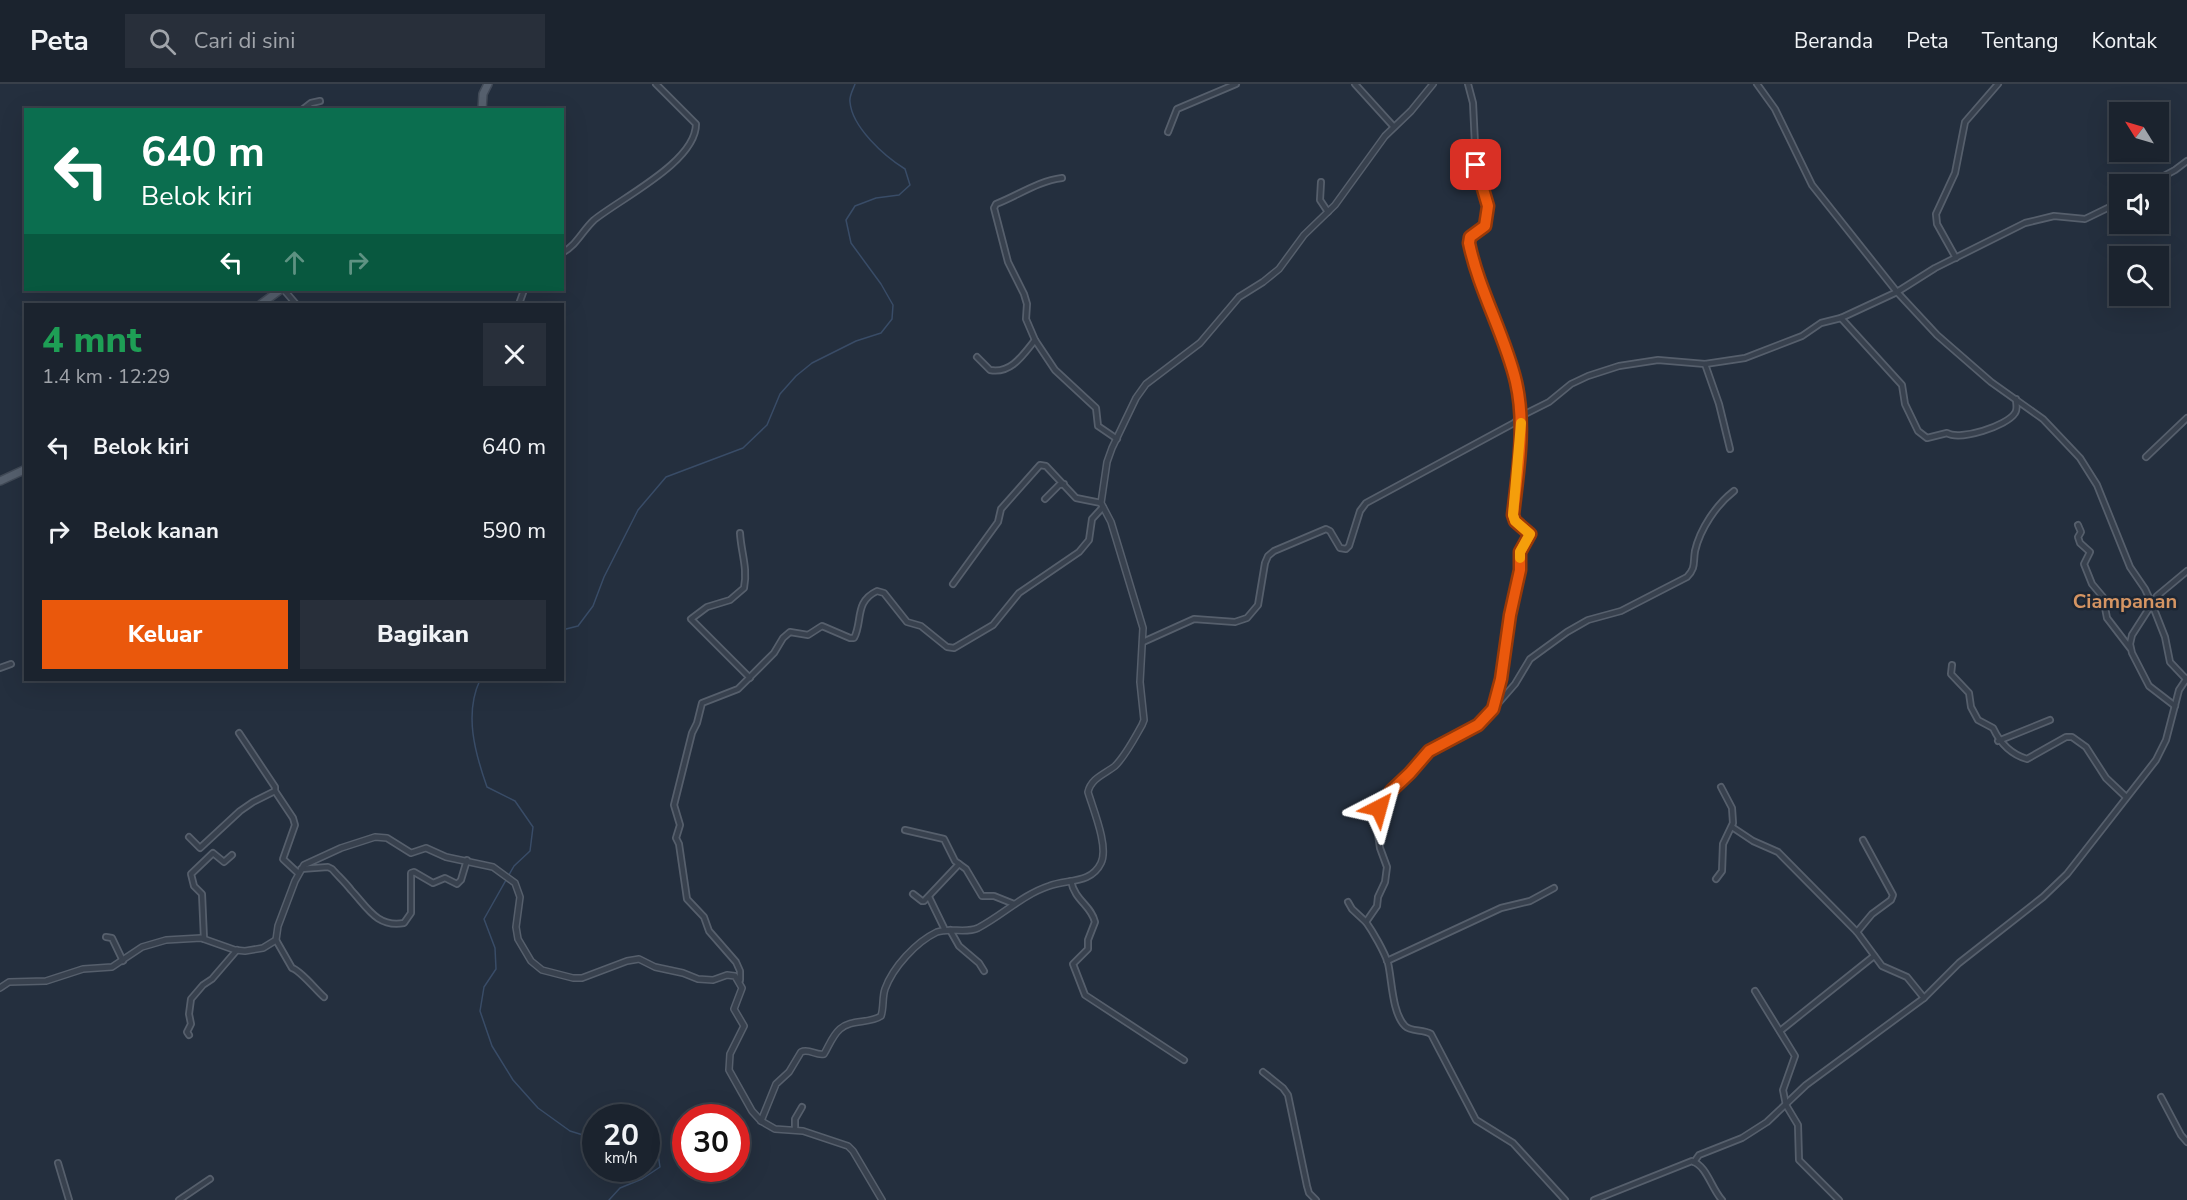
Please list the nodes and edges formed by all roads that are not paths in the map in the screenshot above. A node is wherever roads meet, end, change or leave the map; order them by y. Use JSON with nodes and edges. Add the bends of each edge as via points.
{"nodes":[{"id":1,"x":488,"y":84,"type":"edge"},
{"id":2,"x":656,"y":84,"type":"edge"},
{"id":3,"x":1236,"y":84,"type":"edge"},
{"id":4,"x":1355,"y":84,"type":"edge"},
{"id":5,"x":1433,"y":84,"type":"edge"},
{"id":6,"x":1468,"y":84,"type":"edge"},
{"id":7,"x":1757,"y":84,"type":"edge"},
{"id":8,"x":1998,"y":84,"type":"edge"},
{"id":9,"x":320,"y":100,"type":"dead end"},
{"id":10,"x":305,"y":108,"type":"edge"},
{"id":11,"x":482,"y":108,"type":"edge"},
{"id":12,"x":1394,"y":127,"type":"junction"},
{"id":13,"x":1168,"y":132,"type":"dead end"},
{"id":14,"x":2187,"y":161,"type":"edge"},
{"id":15,"x":2168,"y":174,"type":"edge"},
{"id":16,"x":1062,"y":178,"type":"dead end"},
{"id":17,"x":1321,"y":182,"type":"dead end"},
{"id":18,"x":2109,"y":207,"type":"edge"},
{"id":19,"x":1328,"y":212,"type":"junction"},
{"id":20,"x":564,"y":252,"type":"edge"},
{"id":21,"x":1956,"y":258,"type":"junction"},
{"id":22,"x":280,"y":291,"type":"edge"},
{"id":23,"x":283,"y":291,"type":"edge"},
{"id":24,"x":1897,"y":292,"type":"junction"},
{"id":25,"x":262,"y":303,"type":"edge"},
{"id":26,"x":295,"y":303,"type":"edge"},
{"id":27,"x":1841,"y":318,"type":"junction"},
{"id":28,"x":1035,"y":340,"type":"junction"},
{"id":29,"x":977,"y":357,"type":"dead end"},
{"id":30,"x":1704,"y":364,"type":"junction"},
{"id":31,"x":2016,"y":399,"type":"junction"},
{"id":32,"x":1521,"y":416,"type":"junction"},
{"id":33,"x":2187,"y":418,"type":"edge"},
{"id":34,"x":1117,"y":439,"type":"junction"},
{"id":35,"x":1730,"y":449,"type":"dead end"},
{"id":36,"x":2146,"y":457,"type":"dead end"},
{"id":37,"x":24,"y":470,"type":"edge"},
{"id":38,"x":0,"y":481,"type":"edge"},
{"id":39,"x":1064,"y":484,"type":"junction"},
{"id":40,"x":1734,"y":491,"type":"dead end"},
{"id":41,"x":1045,"y":499,"type":"dead end"},
{"id":42,"x":1102,"y":505,"type":"junction"},
{"id":43,"x":2078,"y":525,"type":"dead end"},
{"id":44,"x":740,"y":533,"type":"dead end"},
{"id":45,"x":2187,"y":571,"type":"edge"},
{"id":46,"x":953,"y":584,"type":"dead end"},
{"id":47,"x":2152,"y":604,"type":"junction"},
{"id":48,"x":1143,"y":642,"type":"junction"},
{"id":49,"x":2130,"y":648,"type":"junction"},
{"id":50,"x":11,"y":664,"type":"dead end"},
{"id":51,"x":1952,"y":665,"type":"dead end"},
{"id":52,"x":0,"y":668,"type":"edge"},
{"id":53,"x":750,"y":678,"type":"junction"},
{"id":54,"x":2187,"y":679,"type":"edge"},
{"id":55,"x":2175,"y":706,"type":"junction"},
{"id":56,"x":1493,"y":709,"type":"junction"},
{"id":57,"x":2050,"y":720,"type":"dead end"},
{"id":58,"x":239,"y":733,"type":"dead end"},
{"id":59,"x":1998,"y":741,"type":"junction"},
{"id":60,"x":1721,"y":787,"type":"dead end"},
{"id":61,"x":275,"y":791,"type":"junction"},
{"id":62,"x":2126,"y":797,"type":"junction"},
{"id":63,"x":1732,"y":827,"type":"junction"},
{"id":64,"x":905,"y":830,"type":"dead end"},
{"id":65,"x":189,"y":837,"type":"dead end"},
{"id":66,"x":1863,"y":840,"type":"dead end"},
{"id":67,"x":201,"y":848,"type":"junction"},
{"id":68,"x":232,"y":855,"type":"dead end"},
{"id":69,"x":204,"y":860,"type":"junction"},
{"id":70,"x":467,"y":860,"type":"junction"},
{"id":71,"x":959,"y":864,"type":"junction"},
{"id":72,"x":299,"y":871,"type":"junction"},
{"id":73,"x":1716,"y":879,"type":"dead end"},
{"id":74,"x":1071,"y":881,"type":"junction"},
{"id":75,"x":1554,"y":888,"type":"dead end"},
{"id":76,"x":913,"y":894,"type":"dead end"},
{"id":77,"x":929,"y":897,"type":"junction"},
{"id":78,"x":1348,"y":902,"type":"dead end"},
{"id":79,"x":1014,"y":904,"type":"junction"},
{"id":80,"x":1366,"y":922,"type":"junction"},
{"id":81,"x":948,"y":930,"type":"junction"},
{"id":82,"x":1857,"y":932,"type":"junction"},
{"id":83,"x":106,"y":937,"type":"dead end"},
{"id":84,"x":204,"y":939,"type":"junction"},
{"id":85,"x":276,"y":940,"type":"junction"},
{"id":86,"x":237,"y":950,"type":"junction"},
{"id":87,"x":1874,"y":956,"type":"junction"},
{"id":88,"x":123,"y":961,"type":"junction"},
{"id":89,"x":1387,"y":961,"type":"junction"},
{"id":90,"x":984,"y":971,"type":"dead end"},
{"id":91,"x":740,"y":980,"type":"junction"},
{"id":92,"x":0,"y":988,"type":"edge"},
{"id":93,"x":1755,"y":991,"type":"dead end"},
{"id":94,"x":324,"y":997,"type":"dead end"},
{"id":95,"x":1924,"y":998,"type":"junction"},
{"id":96,"x":1780,"y":1031,"type":"junction"},
{"id":97,"x":189,"y":1035,"type":"dead end"},
{"id":98,"x":1184,"y":1060,"type":"dead end"},
{"id":99,"x":1263,"y":1072,"type":"dead end"},
{"id":100,"x":2161,"y":1098,"type":"dead end"},
{"id":101,"x":1786,"y":1105,"type":"junction"},
{"id":102,"x":802,"y":1107,"type":"dead end"},
{"id":103,"x":761,"y":1121,"type":"junction"},
{"id":104,"x":795,"y":1130,"type":"junction"},
{"id":105,"x":2187,"y":1142,"type":"edge"},
{"id":106,"x":1694,"y":1162,"type":"junction"},
{"id":107,"x":57,"y":1163,"type":"dead end"},
{"id":108,"x":210,"y":1179,"type":"dead end"},
{"id":109,"x":69,"y":1200,"type":"edge"},
{"id":110,"x":179,"y":1200,"type":"edge"},
{"id":111,"x":882,"y":1200,"type":"edge"},
{"id":112,"x":1316,"y":1200,"type":"edge"},
{"id":113,"x":1565,"y":1200,"type":"edge"},
{"id":114,"x":1594,"y":1200,"type":"edge"},
{"id":115,"x":1722,"y":1200,"type":"edge"},
{"id":116,"x":1839,"y":1200,"type":"edge"}],
"edges":[{"from":1,"to":11,"type":"main road"},
{"from":2,"to":20,"type":"street","via":[[696,124],[687,147],[674,164],[595,220],[573,247]]},
{"from":3,"to":13,"type":"street","via":[[1177,109]]},
{"from":4,"to":12,"type":"street"},
{"from":5,"to":12,"type":"street"},
{"from":6,"to":32,"type":"street","via":[[1473,103],[1476,165],[1488,206],[1485,226],[1470,237],[1469,243],[1512,368]]},
{"from":7,"to":24,"type":"street","via":[[1775,109],[1812,184]]},
{"from":8,"to":21,"type":"street","via":[[1965,122],[1955,173],[1936,214],[1937,224]]},
{"from":9,"to":10,"type":"street"},
{"from":12,"to":19,"type":"street"},
{"from":14,"to":15,"type":"street"},
{"from":16,"to":28,"type":"street","via":[[1038,184],[994,208],[1008,262],[1024,294],[1026,319]]},
{"from":17,"to":19,"type":"street","via":[[1320,200]]},
{"from":18,"to":21,"type":"street","via":[[2085,219],[2054,216],[2025,223]]},
{"from":19,"to":34,"type":"street","via":[[1304,235],[1279,269],[1236,299],[1200,343],[1146,384]]},
{"from":21,"to":24,"type":"street"},
{"from":22,"to":25,"type":"main road"},
{"from":23,"to":26,"type":"street"},
{"from":24,"to":27,"type":"street"},
{"from":24,"to":31,"type":"street","via":[[1937,335]]},
{"from":27,"to":30,"type":"street","via":[[1821,322],[1802,336],[1745,357]]},
{"from":27,"to":31,"type":"street","via":[[1902,385],[1905,404],[1923,437],[1971,435],[2011,417],[2017,409]]},
{"from":28,"to":29,"type":"street","via":[[1004,370],[990,370]]},
{"from":28,"to":34,"type":"street","via":[[1054,370],[1096,408],[1098,426]]},
{"from":30,"to":32,"type":"street","via":[[1658,360],[1603,371],[1576,382],[1550,402]]},
{"from":30,"to":35,"type":"street"},
{"from":31,"to":47,"type":"street","via":[[2058,434],[2092,476],[2130,567]]},
{"from":32,"to":48,"type":"street","via":[[1366,503],[1346,549],[1340,548],[1326,529],[1271,554],[1265,562],[1257,607],[1247,618],[1235,622],[1194,619]]},
{"from":32,"to":56,"type":"street","via":[[1513,515],[1530,534],[1520,552],[1520,570]]},
{"from":33,"to":36,"type":"street"},
{"from":34,"to":42,"type":"street","via":[[1107,462]]},
{"from":37,"to":38,"type":"main road"},
{"from":39,"to":41,"type":"street"},
{"from":39,"to":42,"type":"street","via":[[1077,498]]},
{"from":39,"to":46,"type":"street","via":[[1046,466],[1039,466],[1001,509],[998,522]]},
{"from":40,"to":56,"type":"street","via":[[1707,523],[1695,551],[1695,567],[1687,577],[1621,612],[1588,620],[1567,633],[1530,659]]},
{"from":42,"to":48,"type":"street","via":[[1137,605]]},
{"from":42,"to":53,"type":"street","via":[[1093,518],[1089,539],[1079,552],[1019,593],[992,626],[954,648],[947,647],[921,626],[907,622],[884,593],[877,591],[861,608],[854,638],[822,626],[809,635],[790,632]]},
{"from":43,"to":49,"type":"street","via":[[2080,543],[2090,552],[2084,564],[2092,584],[2103,597],[2107,618]]},
{"from":44,"to":53,"type":"street","via":[[745,560],[744,588],[730,600],[707,607],[691,619]]},
{"from":45,"to":47,"type":"street"},
{"from":47,"to":49,"type":"street","via":[[2132,636]]},
{"from":47,"to":54,"type":"street","via":[[2170,662]]},
{"from":48,"to":74,"type":"street","via":[[1143,724],[1120,761],[1092,782],[1088,790],[1103,858],[1089,877]]},
{"from":49,"to":55,"type":"street","via":[[2149,686]]},
{"from":50,"to":52,"type":"street"},
{"from":51,"to":59,"type":"street","via":[[1951,674],[1969,693],[1976,718],[1993,728]]},
{"from":53,"to":91,"type":"street","via":[[738,689],[700,704],[674,807],[680,822],[676,838],[687,899],[736,962]]},
{"from":54,"to":55,"type":"street"},
{"from":55,"to":62,"type":"street","via":[[2163,747]]},
{"from":56,"to":80,"type":"street","via":[[1478,725],[1429,751],[1378,810],[1375,819],[1387,867],[1377,906]]},
{"from":57,"to":59,"type":"street"},
{"from":58,"to":61,"type":"street"},
{"from":59,"to":62,"type":"street","via":[[2027,759],[2072,737],[2088,750],[2106,778]]},
{"from":60,"to":63,"type":"street","via":[[1732,808]]},
{"from":61,"to":67,"type":"street","via":[[245,807]]},
{"from":61,"to":72,"type":"street","via":[[294,825],[283,859]]},
{"from":62,"to":95,"type":"street","via":[[2062,879],[1959,963]]},
{"from":63,"to":73,"type":"street","via":[[1723,844],[1722,871]]},
{"from":63,"to":82,"type":"street","via":[[1778,852]]},
{"from":64,"to":71,"type":"street","via":[[944,839]]},
{"from":65,"to":67,"type":"street"},
{"from":66,"to":82,"type":"street","via":[[1893,898]]},
{"from":67,"to":69,"type":"street"},
{"from":68,"to":69,"type":"street","via":[[224,862],[214,853]]},
{"from":69,"to":84,"type":"street","via":[[190,876],[202,894]]},
{"from":70,"to":72,"type":"street","via":[[446,857],[426,848],[411,853],[380,836],[334,851]]},
{"from":70,"to":72,"type":"street","via":[[457,884],[445,878],[433,883],[411,873],[411,912],[404,923],[393,925],[381,921],[361,904],[332,869]]},
{"from":70,"to":91,"type":"street","via":[[499,870],[518,888],[518,939],[531,961],[542,970],[582,978],[639,959],[698,979],[731,975]]},
{"from":71,"to":77,"type":"street"},
{"from":71,"to":79,"type":"street","via":[[982,896]]},
{"from":72,"to":85,"type":"street"},
{"from":74,"to":79,"type":"street","via":[[1047,886]]},
{"from":74,"to":98,"type":"street","via":[[1095,922],[1088,950],[1073,964],[1083,994]]},
{"from":75,"to":89,"type":"street"},
{"from":76,"to":77,"type":"street","via":[[922,901]]},
{"from":77,"to":81,"type":"street"},
{"from":78,"to":80,"type":"street"},
{"from":79,"to":81,"type":"street","via":[[972,930]]},
{"from":80,"to":89,"type":"street"},
{"from":81,"to":90,"type":"street"},
{"from":81,"to":103,"type":"street","via":[[938,932],[909,953],[890,976],[881,1016],[844,1026],[824,1054],[801,1052],[776,1084]]},
{"from":82,"to":87,"type":"street"},
{"from":83,"to":88,"type":"street","via":[[112,938]]},
{"from":84,"to":86,"type":"street"},
{"from":84,"to":88,"type":"street","via":[[166,940],[142,947]]},
{"from":85,"to":86,"type":"street","via":[[255,951]]},
{"from":85,"to":94,"type":"street","via":[[292,968]]},
{"from":86,"to":97,"type":"street","via":[[191,999]]},
{"from":87,"to":95,"type":"street","via":[[1884,968],[1907,977]]},
{"from":87,"to":96,"type":"street"},
{"from":88,"to":92,"type":"street","via":[[112,967],[83,969],[46,981],[9,982]]},
{"from":89,"to":113,"type":"street","via":[[1403,1023],[1431,1034],[1476,1120],[1513,1143]]},
{"from":91,"to":103,"type":"street","via":[[742,988],[734,1009],[744,1026],[730,1054],[729,1070]]},
{"from":93,"to":96,"type":"street"},
{"from":95,"to":101,"type":"street","via":[[1809,1082]]},
{"from":96,"to":101,"type":"street","via":[[1795,1056],[1783,1087]]},
{"from":99,"to":112,"type":"street","via":[[1288,1095],[1307,1186]]},
{"from":100,"to":105,"type":"street"},
{"from":101,"to":106,"type":"street","via":[[1749,1134],[1699,1155]]},
{"from":101,"to":116,"type":"street","via":[[1798,1125],[1799,1160]]},
{"from":102,"to":104,"type":"street","via":[[795,1119]]},
{"from":103,"to":104,"type":"street","via":[[775,1130]]},
{"from":104,"to":111,"type":"street","via":[[848,1146]]},
{"from":106,"to":114,"type":"street"},
{"from":106,"to":115,"type":"street","via":[[1701,1166]]},
{"from":107,"to":109,"type":"street"},
{"from":108,"to":110,"type":"street"}]}
